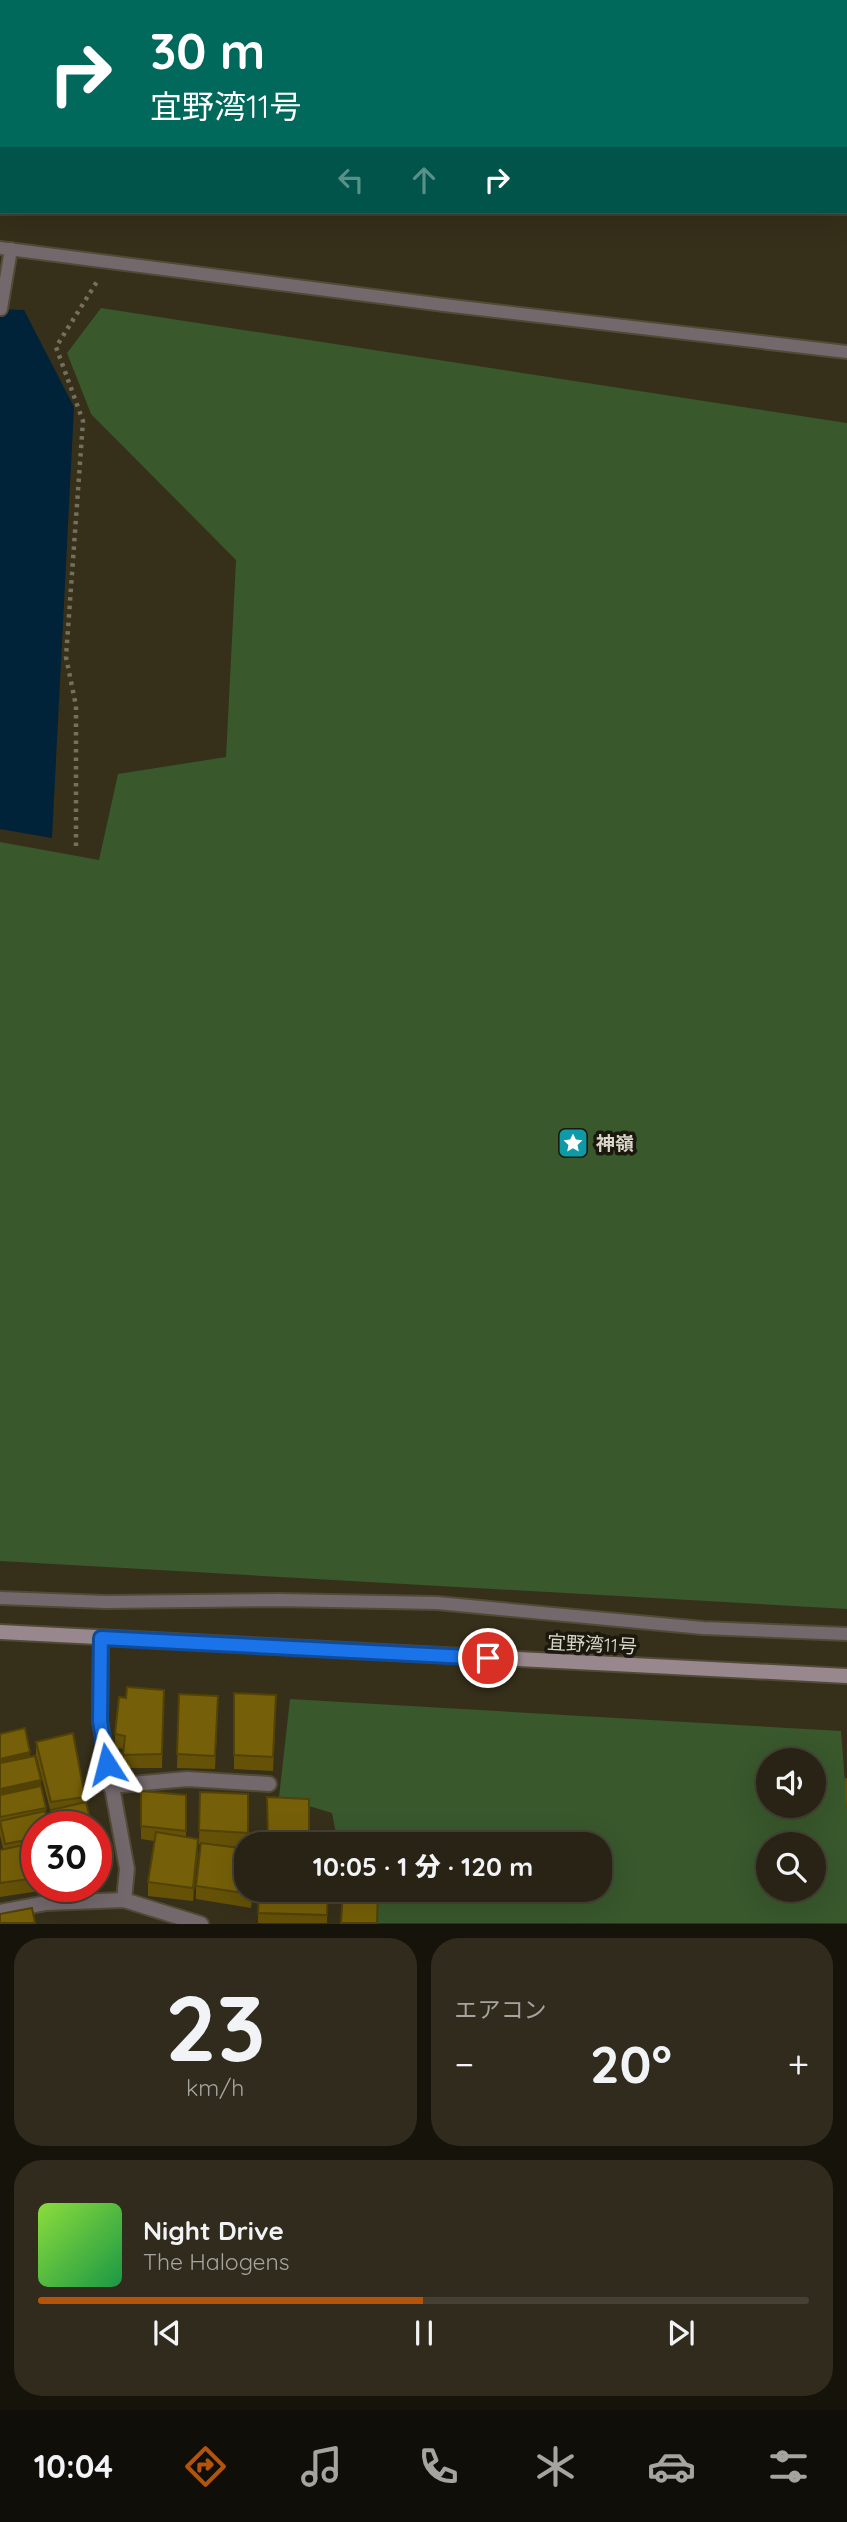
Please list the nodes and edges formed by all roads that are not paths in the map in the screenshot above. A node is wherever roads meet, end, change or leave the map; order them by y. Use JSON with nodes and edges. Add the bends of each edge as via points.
{"nodes":[{"id":1,"x":6,"y":248,"type":"edge"},
{"id":2,"x":1,"y":309,"type":"edge"},
{"id":3,"x":847,"y":352,"type":"edge"},
{"id":4,"x":0,"y":1598,"type":"edge"},
{"id":5,"x":0,"y":1632,"type":"edge"},
{"id":6,"x":847,"y":1634,"type":"edge"},
{"id":7,"x":101,"y":1638,"type":"junction"},
{"id":8,"x":847,"y":1676,"type":"edge"},
{"id":9,"x":269,"y":1784,"type":"dead end"},
{"id":10,"x":110,"y":1786,"type":"junction"},
{"id":11,"x":124,"y":1900,"type":"junction"},
{"id":12,"x":0,"y":1913,"type":"edge"},
{"id":13,"x":201,"y":1923,"type":"edge"}],
"edges":[{"from":1,"to":2,"type":"lane"},
{"from":1,"to":3,"type":"lane"},
{"from":4,"to":6,"type":"lane","via":[[438,1603],[703,1628]]},
{"from":5,"to":7,"type":"street","name":"宜野湾11号"},
{"from":7,"to":8,"type":"street","name":"宜野湾11号"},
{"from":7,"to":10,"type":"street","via":[[100,1721]]},
{"from":9,"to":10,"type":"street","via":[[187,1779]]},
{"from":10,"to":11,"type":"street","via":[[127,1869]]},
{"from":11,"to":12,"type":"street","via":[[46,1903]]},
{"from":11,"to":13,"type":"street"}]}
